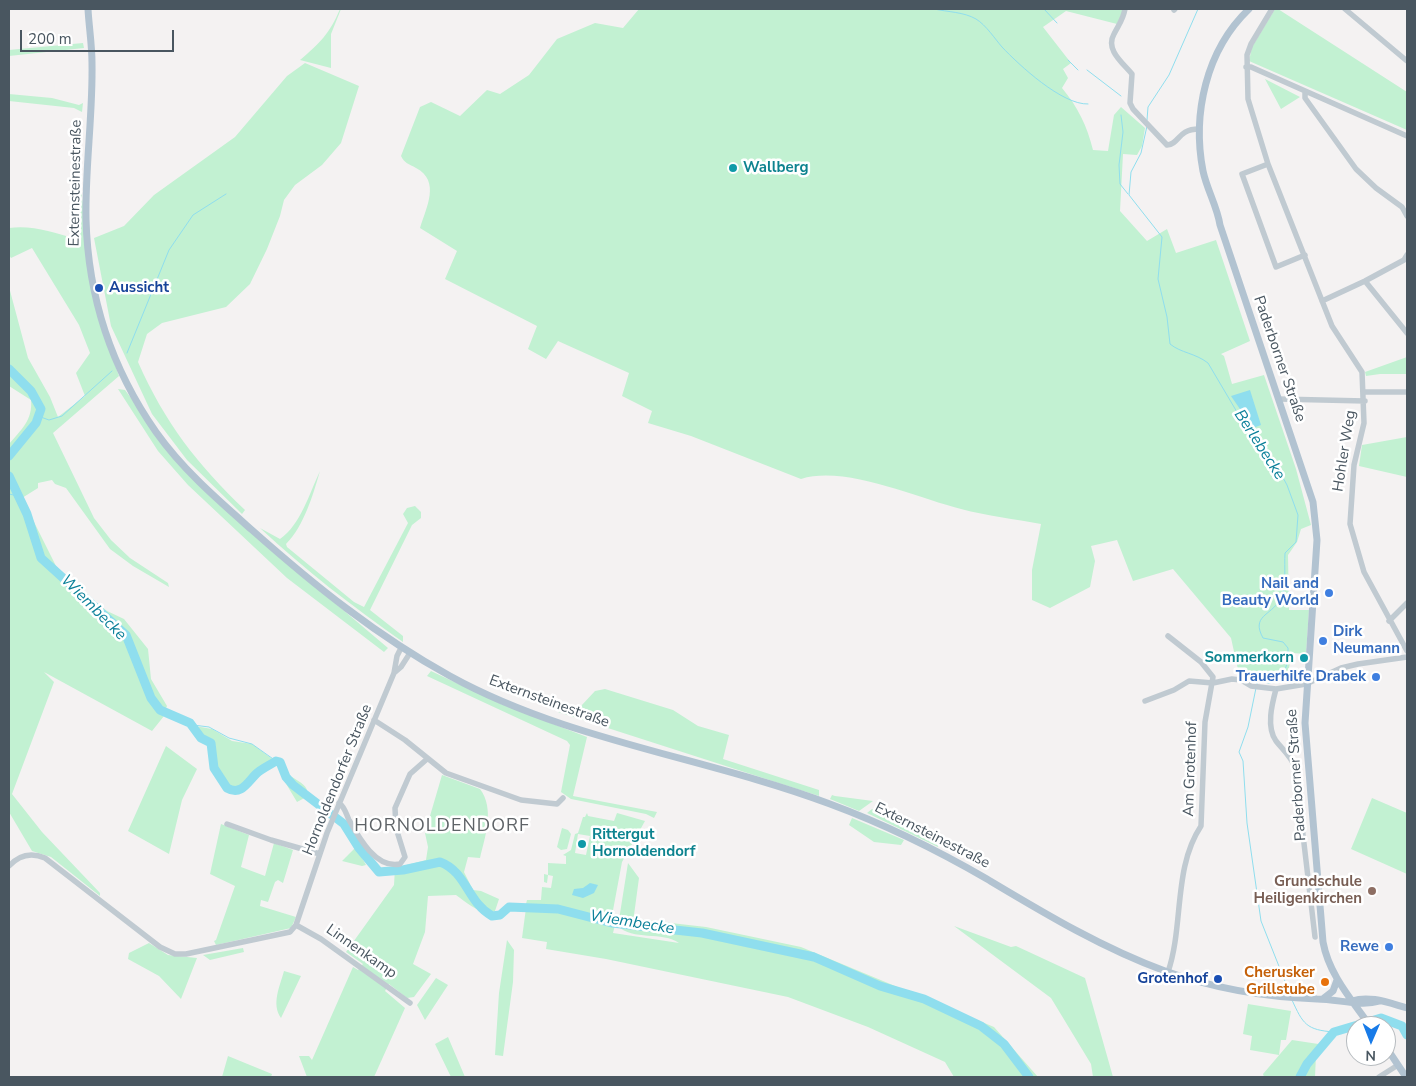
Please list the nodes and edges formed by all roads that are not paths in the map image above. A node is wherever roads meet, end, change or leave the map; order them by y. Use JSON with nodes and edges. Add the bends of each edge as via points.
{"nodes":[{"id":1,"x":88,"y":9,"type":"edge"},
{"id":2,"x":1125,"y":9,"type":"edge"},
{"id":3,"x":1249,"y":9,"type":"edge"},
{"id":4,"x":1272,"y":9,"type":"edge"},
{"id":5,"x":1345,"y":9,"type":"edge"},
{"id":6,"x":1407,"y":61,"type":"edge"},
{"id":7,"x":1246,"y":68,"type":"junction"},
{"id":8,"x":1305,"y":93,"type":"junction"},
{"id":9,"x":1199,"y":129,"type":"junction"},
{"id":10,"x":1407,"y":136,"type":"edge"},
{"id":11,"x":1268,"y":164,"type":"junction"},
{"id":12,"x":1407,"y":202,"type":"edge"},
{"id":13,"x":1402,"y":207,"type":"junction"},
{"id":14,"x":1407,"y":216,"type":"edge"},
{"id":15,"x":1304,"y":255,"type":"junction"},
{"id":16,"x":1407,"y":255,"type":"edge"},
{"id":17,"x":1365,"y":281,"type":"junction"},
{"id":18,"x":1322,"y":301,"type":"junction"},
{"id":19,"x":1407,"y":333,"type":"edge"},
{"id":20,"x":1365,"y":392,"type":"junction"},
{"id":21,"x":1407,"y":392,"type":"edge"},
{"id":22,"x":1279,"y":399,"type":"junction"},
{"id":23,"x":1365,"y":401,"type":"junction"},
{"id":24,"x":1407,"y":603,"type":"edge"},
{"id":25,"x":1389,"y":621,"type":"junction"},
{"id":26,"x":1168,"y":636,"type":"dead end"},
{"id":27,"x":401,"y":648,"type":"junction"},
{"id":28,"x":1407,"y":651,"type":"edge"},
{"id":29,"x":410,"y":653,"type":"junction"},
{"id":30,"x":1407,"y":656,"type":"edge"},
{"id":31,"x":394,"y":673,"type":"junction"},
{"id":32,"x":1213,"y":683,"type":"junction"},
{"id":33,"x":1306,"y":684,"type":"junction"},
{"id":34,"x":1276,"y":689,"type":"junction"},
{"id":35,"x":1145,"y":702,"type":"dead end"},
{"id":36,"x":374,"y":720,"type":"junction"},
{"id":37,"x":427,"y":759,"type":"junction"},
{"id":38,"x":563,"y":798,"type":"dead end"},
{"id":39,"x":339,"y":803,"type":"junction"},
{"id":40,"x":226,"y":824,"type":"dead end"},
{"id":41,"x":320,"y":854,"type":"junction"},
{"id":42,"x":9,"y":866,"type":"edge"},
{"id":43,"x":296,"y":925,"type":"junction"},
{"id":44,"x":1314,"y":937,"type":"dead end"},
{"id":45,"x":1168,"y":972,"type":"junction"},
{"id":46,"x":1337,"y":980,"type":"junction"},
{"id":47,"x":1321,"y":999,"type":"junction"},
{"id":48,"x":1352,"y":1002,"type":"junction"},
{"id":49,"x":410,"y":1003,"type":"dead end"},
{"id":50,"x":1407,"y":1008,"type":"edge"},
{"id":51,"x":1363,"y":1016,"type":"edge"},
{"id":52,"x":1396,"y":1062,"type":"edge"},
{"id":53,"x":1398,"y":1065,"type":"junction"},
{"id":54,"x":1379,"y":1077,"type":"edge"},
{"id":55,"x":1406,"y":1077,"type":"edge"}],
"edges":[{"from":1,"to":27,"type":"main road","name":"Externsteinestraße","via":[[92,60],[86,191],[88,250],[101,318],[128,388],[160,438],[204,487],[316,585]]},
{"from":2,"to":9,"type":"street","via":[[1123,21],[1113,35],[1114,54],[1132,74],[1130,103],[1167,145],[1185,131]]},
{"from":3,"to":9,"type":"main road","name":"Paderborner Straße","via":[[1223,42],[1215,58],[1203,95]]},
{"from":4,"to":7,"type":"street","name":"Hohler Weg","via":[[1251,44]]},
{"from":5,"to":6,"type":"street"},
{"from":7,"to":8,"type":"street","via":[[1251,67]]},
{"from":7,"to":11,"type":"street","name":"Hohler Weg","via":[[1248,99]]},
{"from":8,"to":10,"type":"street"},
{"from":8,"to":13,"type":"street","via":[[1305,98],[1356,170]]},
{"from":9,"to":22,"type":"main road","name":"Paderborner Straße","via":[[1201,158],[1210,196]]},
{"from":11,"to":15,"type":"street","name":"Hohler Weg"},
{"from":11,"to":15,"type":"street","via":[[1242,174],[1276,267]]},
{"from":12,"to":13,"type":"street"},
{"from":13,"to":14,"type":"street"},
{"from":15,"to":18,"type":"street","name":"Hohler Weg"},
{"from":16,"to":17,"type":"street","via":[[1404,260]]},
{"from":17,"to":18,"type":"street"},
{"from":17,"to":19,"type":"street"},
{"from":18,"to":20,"type":"street","name":"Hohler Weg","via":[[1336,334],[1362,372]]},
{"from":20,"to":21,"type":"street"},
{"from":20,"to":23,"type":"street","name":"Hohler Weg"},
{"from":22,"to":23,"type":"street"},
{"from":22,"to":33,"type":"main road","name":"Paderborner Straße","via":[[1313,502],[1316,522]]},
{"from":23,"to":25,"type":"street","name":"Hohler Weg","via":[[1362,436],[1354,465],[1350,524],[1364,572]]},
{"from":24,"to":25,"type":"street"},
{"from":25,"to":28,"type":"street","name":"Hohler Weg"},
{"from":26,"to":32,"type":"street","via":[[1211,672]]},
{"from":27,"to":29,"type":"main road","name":"Externsteinestraße"},
{"from":27,"to":31,"type":"street","name":"Hornoldendorfer Straße"},
{"from":29,"to":31,"type":"street","name":"Hornoldendorfer Straße"},
{"from":29,"to":45,"type":"main road","name":"Externsteinestraße","via":[[495,698],[570,726],[751,778],[854,813],[943,855],[1097,942]]},
{"from":30,"to":33,"type":"street","via":[[1341,668]]},
{"from":31,"to":36,"type":"street","name":"Hornoldendorfer Straße"},
{"from":32,"to":34,"type":"street","via":[[1232,679],[1251,686]]},
{"from":32,"to":35,"type":"street","via":[[1189,682]]},
{"from":32,"to":45,"type":"street","name":"Am Grotenhof","via":[[1205,722],[1201,826],[1186,858],[1175,952]]},
{"from":33,"to":34,"type":"street"},
{"from":33,"to":46,"type":"main road","name":"Paderborner Straße","via":[[1306,740],[1323,942]]},
{"from":34,"to":44,"type":"street","via":[[1270,712],[1273,732],[1294,767]]},
{"from":36,"to":37,"type":"street"},
{"from":36,"to":39,"type":"street","name":"Hornoldendorfer Straße"},
{"from":37,"to":38,"type":"street","via":[[446,773],[521,800],[557,804]]},
{"from":37,"to":39,"type":"street","via":[[410,774],[395,808],[396,828],[405,858],[400,864],[387,864],[375,856],[357,834]]},
{"from":39,"to":41,"type":"street","name":"Hornoldendorfer Straße"},
{"from":40,"to":41,"type":"street"},
{"from":41,"to":43,"type":"street","name":"Hornoldendorfer Straße"},
{"from":42,"to":43,"type":"street","via":[[27,855],[45,858],[160,947],[175,954],[278,936],[290,932]]},
{"from":43,"to":49,"type":"street","name":"Linnenkamp","via":[[321,939]]},
{"from":45,"to":47,"type":"main road","name":"Externsteinestraße","via":[[1235,991]]},
{"from":46,"to":47,"type":"main road","via":[[1333,991]]},
{"from":46,"to":48,"type":"main road","name":"Paderborner Straße"},
{"from":47,"to":48,"type":"main road","name":"Externsteinestraße"},
{"from":48,"to":50,"type":"main road","name":"Externsteinestraße","via":[[1365,998]]},
{"from":48,"to":51,"type":"main road","name":"Paderborner Straße"},
{"from":52,"to":53,"type":"main road"},
{"from":53,"to":54,"type":"street"},
{"from":53,"to":55,"type":"main road"}]}
